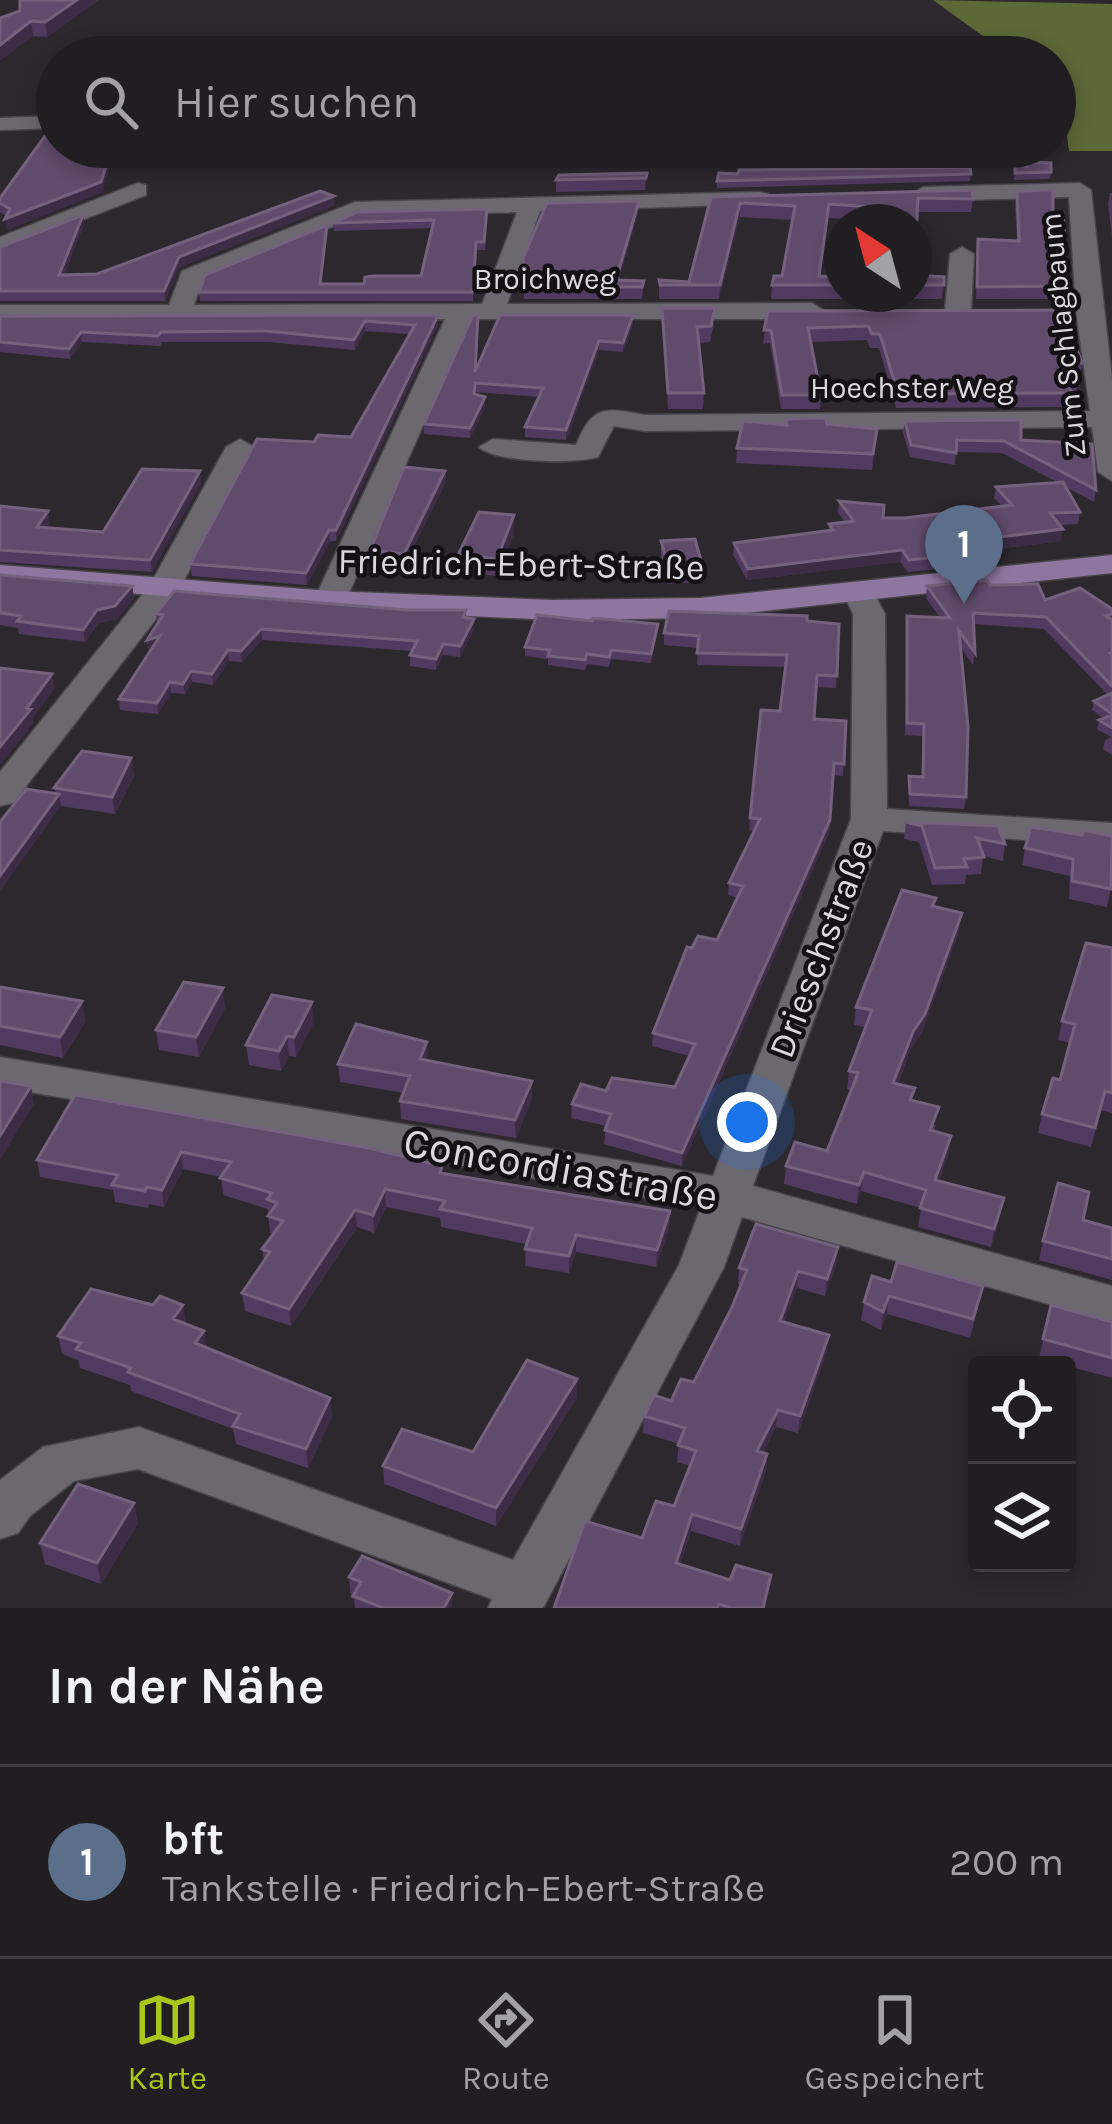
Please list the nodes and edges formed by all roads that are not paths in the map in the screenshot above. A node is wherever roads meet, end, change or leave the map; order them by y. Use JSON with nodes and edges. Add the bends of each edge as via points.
{"nodes":[{"id":1,"x":36,"y":123,"type":"edge"},
{"id":2,"x":0,"y":124,"type":"edge"},
{"id":3,"x":138,"y":190,"type":"dead end"},
{"id":4,"x":889,"y":195,"type":"edge"},
{"id":5,"x":794,"y":198,"type":"edge"},
{"id":6,"x":531,"y":205,"type":"junction"},
{"id":7,"x":0,"y":245,"type":"edge"},
{"id":8,"x":962,"y":254,"type":"dead end"},
{"id":9,"x":824,"y":311,"type":"edge"},
{"id":10,"x":958,"y":311,"type":"edge"},
{"id":11,"x":461,"y":312,"type":"junction"},
{"id":12,"x":491,"y":312,"type":"junction"},
{"id":13,"x":0,"y":313,"type":"edge"},
{"id":14,"x":178,"y":314,"type":"junction"},
{"id":15,"x":1106,"y":419,"type":"junction"},
{"id":16,"x":239,"y":447,"type":"dead end"},
{"id":17,"x":493,"y":447,"type":"dead end"},
{"id":18,"x":1112,"y":472,"type":"edge"},
{"id":19,"x":1112,"y":563,"type":"edge"},
{"id":20,"x":0,"y":574,"type":"edge"},
{"id":21,"x":164,"y":588,"type":"junction"},
{"id":22,"x":858,"y":591,"type":"junction"},
{"id":23,"x":330,"y":600,"type":"junction"},
{"id":24,"x":0,"y":795,"type":"edge"},
{"id":25,"x":869,"y":819,"type":"junction"},
{"id":26,"x":1112,"y":834,"type":"edge"},
{"id":27,"x":0,"y":1072,"type":"edge"},
{"id":28,"x":725,"y":1195,"type":"junction"},
{"id":29,"x":1112,"y":1304,"type":"edge"},
{"id":30,"x":0,"y":1517,"type":"edge"},
{"id":31,"x":520,"y":1598,"type":"edge"}],
"edges":[{"from":1,"to":2,"type":"street"},
{"from":3,"to":7,"type":"street"},
{"from":4,"to":15,"type":"street","name":"Zum Schlagbaum","via":[[1080,190],[1078,310]]},
{"from":5,"to":6,"type":"street"},
{"from":6,"to":12,"type":"street"},
{"from":6,"to":14,"type":"street","via":[[355,209],[191,276]]},
{"from":8,"to":10,"type":"street"},
{"from":9,"to":12,"type":"street","name":"Broichweg"},
{"from":11,"to":12,"type":"street","name":"Broichweg"},
{"from":11,"to":14,"type":"street","name":"Broichweg"},
{"from":11,"to":23,"type":"street"},
{"from":13,"to":14,"type":"street","name":"Broichweg"},
{"from":15,"to":17,"type":"street","name":"Hoechster Weg","via":[[609,417],[578,454]]},
{"from":15,"to":18,"type":"street","name":"Zum Schlagbaum"},
{"from":16,"to":21,"type":"street"},
{"from":19,"to":22,"type":"main road","name":"Friedrich-Ebert-Straße"},
{"from":20,"to":21,"type":"main road","name":"Friedrich-Ebert-Straße"},
{"from":21,"to":23,"type":"main road","name":"Friedrich-Ebert-Straße"},
{"from":21,"to":24,"type":"street"},
{"from":22,"to":23,"type":"main road","name":"Friedrich-Ebert-Straße","via":[[700,608]]},
{"from":22,"to":25,"type":"street","name":"Drieschstraße","via":[[869,614]]},
{"from":25,"to":26,"type":"street"},
{"from":25,"to":28,"type":"street","name":"Drieschstraße"},
{"from":27,"to":28,"type":"street","name":"Concordiastraße"},
{"from":28,"to":29,"type":"street","name":"Concordiastraße"},
{"from":28,"to":31,"type":"street","name":"Drieschstraße","via":[[700,1267]]},
{"from":30,"to":31,"type":"street","via":[[62,1462],[139,1448]]}]}
